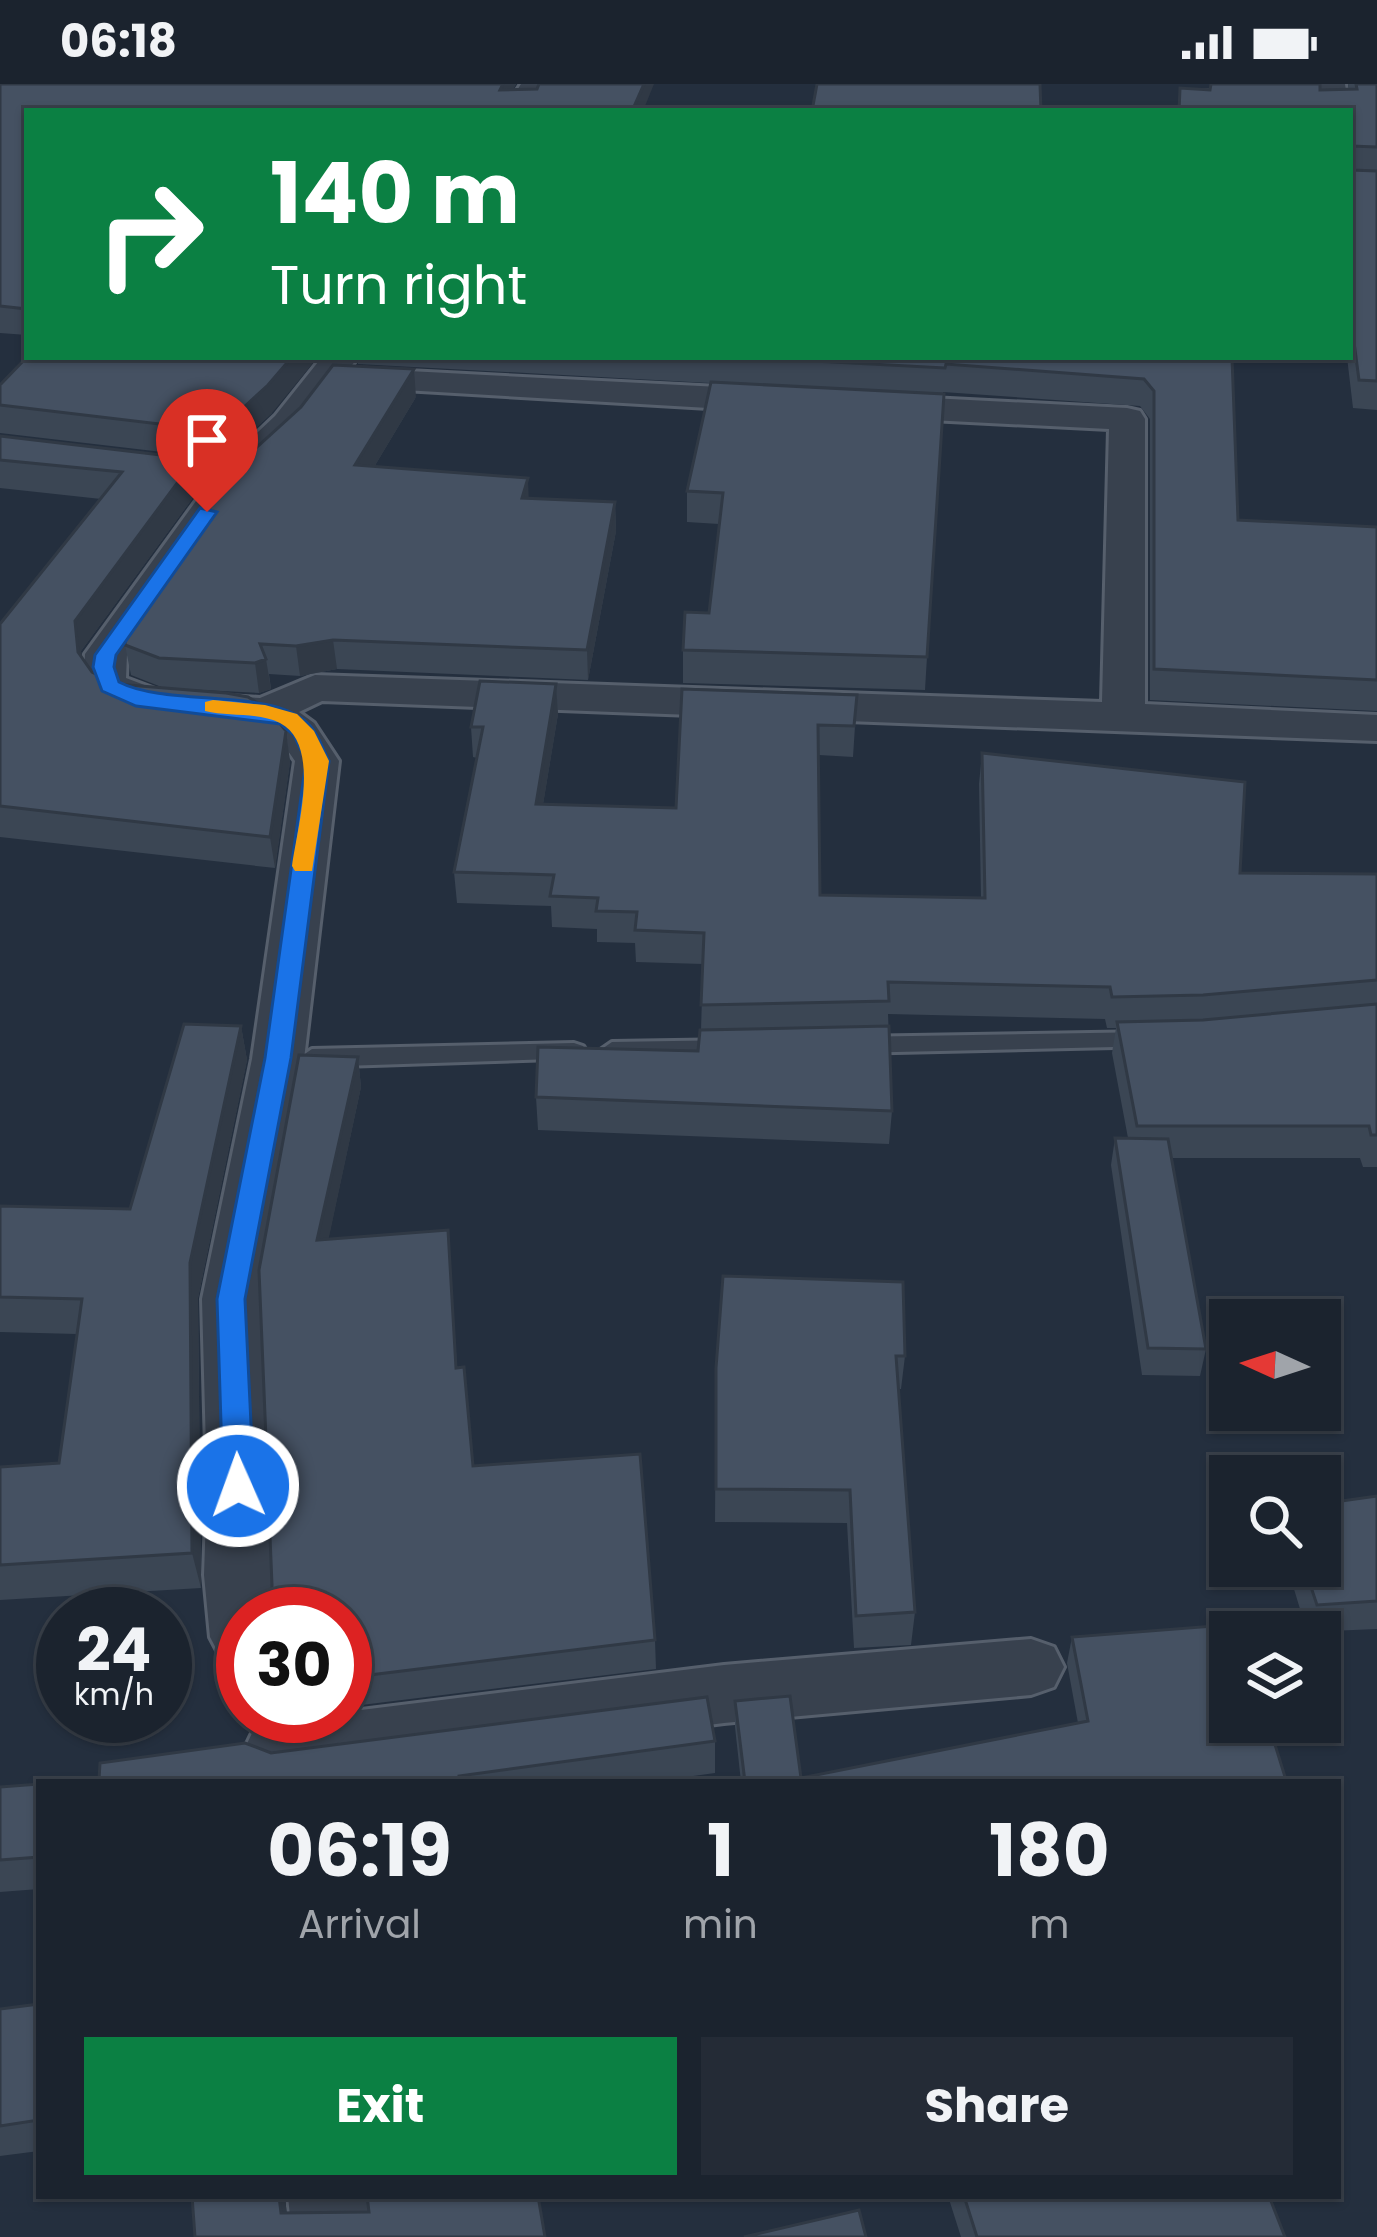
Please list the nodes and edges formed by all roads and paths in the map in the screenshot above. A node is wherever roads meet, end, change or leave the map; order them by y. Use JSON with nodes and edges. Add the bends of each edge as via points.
{"nodes":[{"id":1,"x":332,"y":367,"type":"edge"},
{"id":2,"x":265,"y":712,"type":"junction"},
{"id":3,"x":1124,"y":716,"type":"junction"},
{"id":4,"x":1377,"y":728,"type":"edge"},
{"id":5,"x":1173,"y":1040,"type":"edge"},
{"id":6,"x":816,"y":1046,"type":"edge"},
{"id":7,"x":769,"y":1047,"type":"edge"},
{"id":8,"x":278,"y":1058,"type":"junction"},
{"id":9,"x":237,"y":1587,"type":"edge"},
{"id":10,"x":1031,"y":1667,"type":"dead end"},
{"id":11,"x":270,"y":1749,"type":"edge"},
{"id":12,"x":327,"y":2199,"type":"edge"},
{"id":13,"x":332,"y":2237,"type":"edge"}],
"edges":[{"from":1,"to":2,"type":"street","via":[[288,424],[210,473],[106,655],[105,678],[121,695]]},
{"from":1,"to":3,"type":"street","via":[[1126,419]]},
{"from":2,"to":3,"type":"street","via":[[314,688]]},
{"from":2,"to":8,"type":"street","via":[[303,731],[317,761]]},
{"from":3,"to":4,"type":"street"},
{"from":5,"to":6,"type":"lane"},
{"from":7,"to":8,"type":"lane"},
{"from":8,"to":9,"type":"street","via":[[231,1299]]},
{"from":10,"to":11,"type":"street","via":[[724,1694]]},
{"from":12,"to":13,"type":"street"}]}
